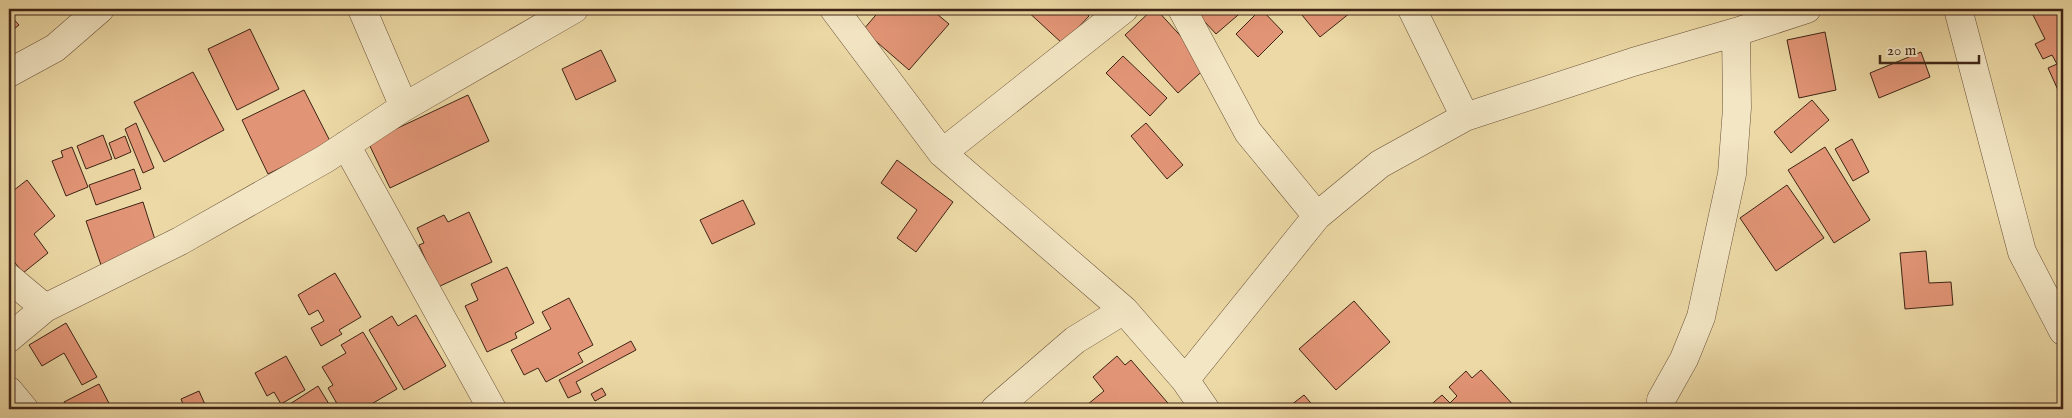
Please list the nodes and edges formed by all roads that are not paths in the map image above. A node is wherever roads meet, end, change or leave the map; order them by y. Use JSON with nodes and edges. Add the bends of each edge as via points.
{"nodes":[{"id":1,"x":100,"y":9,"type":"edge"},
{"id":2,"x":362,"y":9,"type":"edge"},
{"id":3,"x":574,"y":9,"type":"edge"},
{"id":4,"x":834,"y":9,"type":"edge"},
{"id":5,"x":1124,"y":9,"type":"edge"},
{"id":6,"x":1182,"y":9,"type":"edge"},
{"id":7,"x":1412,"y":9,"type":"edge"},
{"id":8,"x":1807,"y":9,"type":"edge"},
{"id":9,"x":1958,"y":9,"type":"edge"},
{"id":10,"x":1736,"y":32,"type":"junction"},
{"id":11,"x":9,"y":73,"type":"edge"},
{"id":12,"x":404,"y":107,"type":"junction"},
{"id":13,"x":1465,"y":117,"type":"junction"},
{"id":14,"x":346,"y":145,"type":"junction"},
{"id":15,"x":942,"y":153,"type":"junction"},
{"id":16,"x":1316,"y":216,"type":"junction"},
{"id":17,"x":9,"y":278,"type":"edge"},
{"id":18,"x":45,"y":308,"type":"junction"},
{"id":19,"x":1124,"y":310,"type":"junction"},
{"id":20,"x":2063,"y":331,"type":"edge"},
{"id":21,"x":9,"y":338,"type":"edge"},
{"id":22,"x":1185,"y":380,"type":"junction"},
{"id":23,"x":9,"y":391,"type":"edge"},
{"id":24,"x":1661,"y":400,"type":"dead end"},
{"id":25,"x":24,"y":409,"type":"edge"},
{"id":26,"x":492,"y":409,"type":"edge"},
{"id":27,"x":995,"y":409,"type":"edge"},
{"id":28,"x":1205,"y":409,"type":"edge"}],
"edges":[{"from":1,"to":11,"type":"street","via":[[55,48]]},
{"from":2,"to":12,"type":"street"},
{"from":3,"to":12,"type":"street"},
{"from":4,"to":15,"type":"street"},
{"from":5,"to":15,"type":"street"},
{"from":6,"to":16,"type":"street","via":[[1248,132]]},
{"from":7,"to":13,"type":"street"},
{"from":8,"to":10,"type":"street"},
{"from":9,"to":20,"type":"street","via":[[2022,252]]},
{"from":10,"to":13,"type":"street"},
{"from":10,"to":24,"type":"street","via":[[1737,108],[1732,174],[1702,318],[1684,360]]},
{"from":12,"to":14,"type":"street"},
{"from":13,"to":16,"type":"street","via":[[1380,164]]},
{"from":14,"to":18,"type":"street","via":[[180,241]]},
{"from":14,"to":26,"type":"street"},
{"from":15,"to":19,"type":"street"},
{"from":16,"to":22,"type":"street"},
{"from":17,"to":18,"type":"street"},
{"from":18,"to":21,"type":"street"},
{"from":19,"to":22,"type":"street"},
{"from":19,"to":27,"type":"street","via":[[1074,340]]},
{"from":22,"to":28,"type":"street"},
{"from":23,"to":25,"type":"street"}]}
